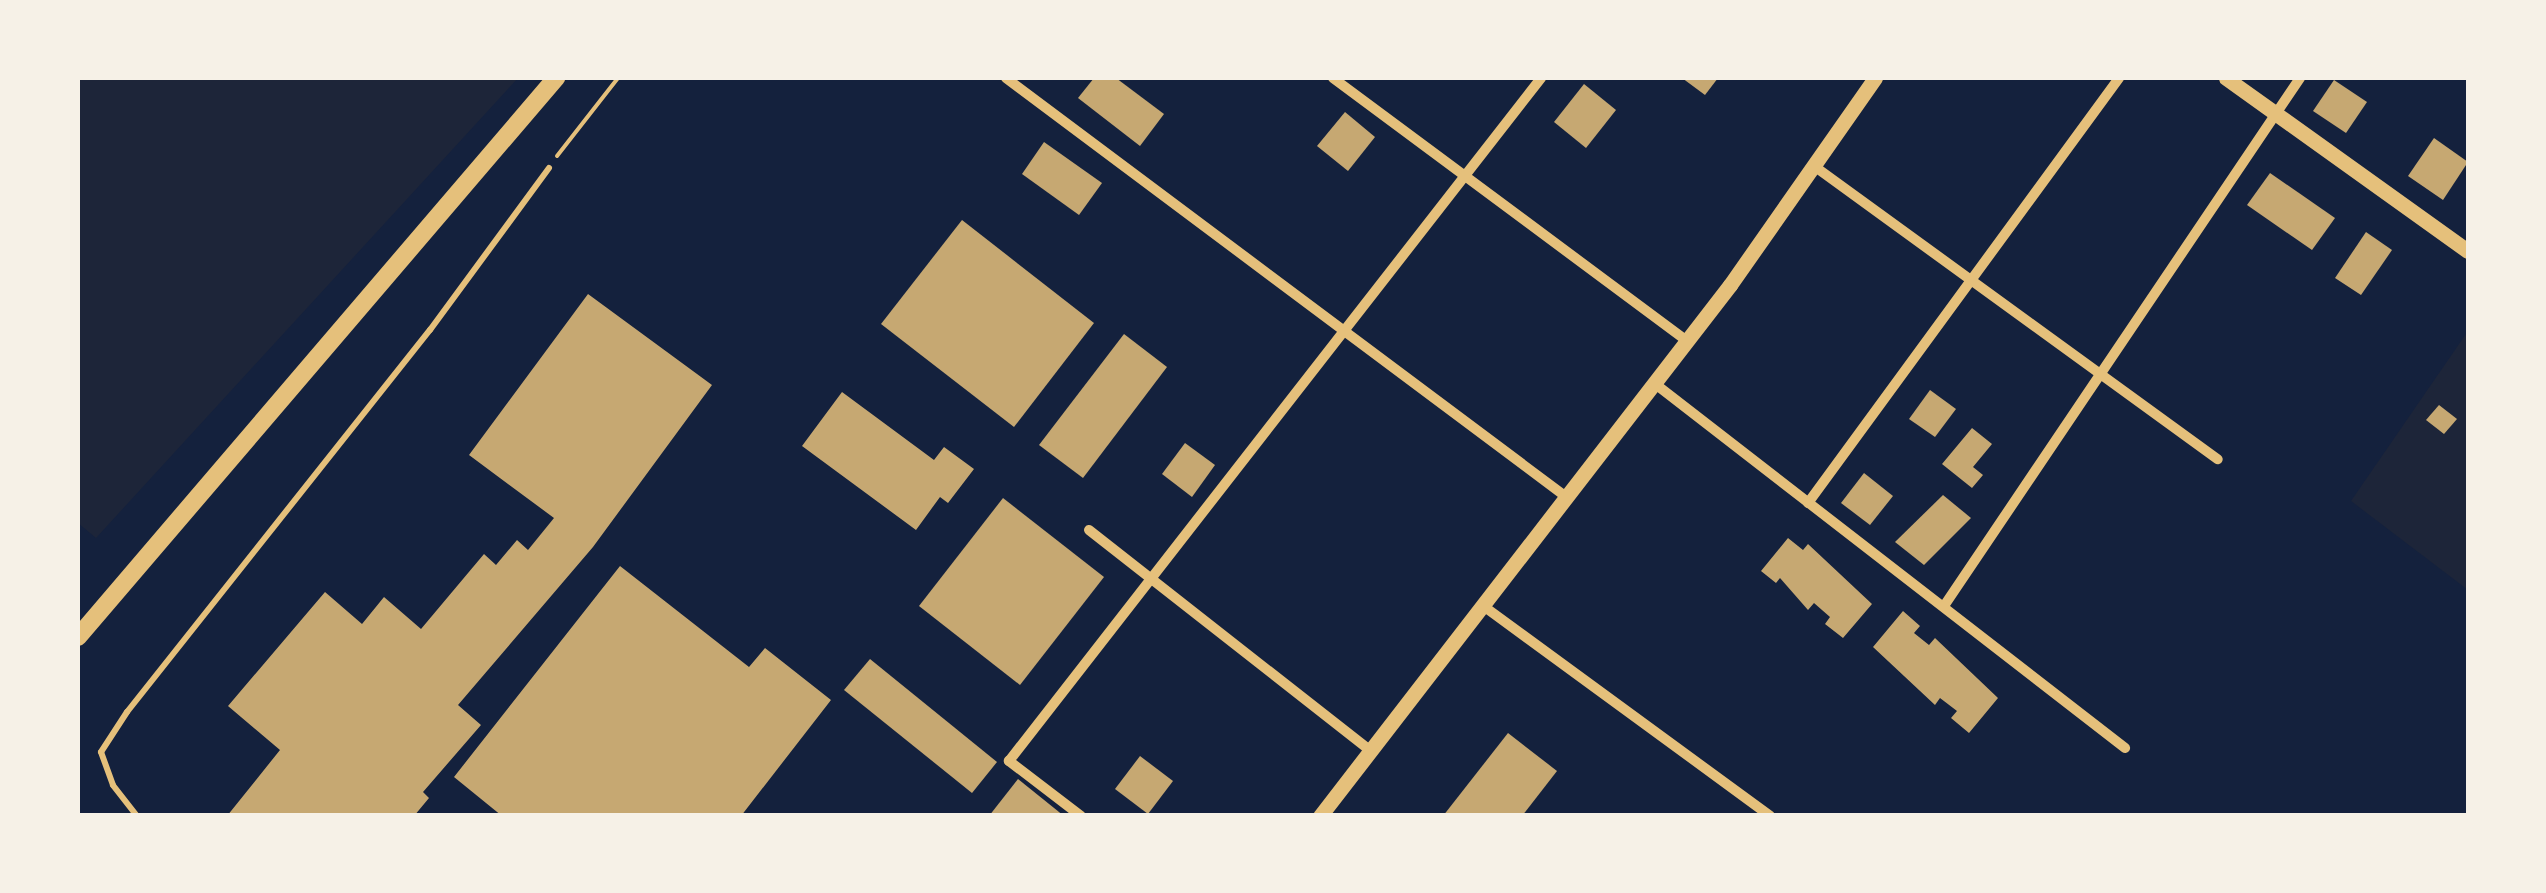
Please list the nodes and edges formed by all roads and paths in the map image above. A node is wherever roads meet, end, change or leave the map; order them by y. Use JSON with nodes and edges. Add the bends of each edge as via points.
{"nodes":[{"id":1,"x":556,"y":78,"type":"edge"},
{"id":2,"x":618,"y":78,"type":"edge"},
{"id":3,"x":1006,"y":78,"type":"edge"},
{"id":4,"x":1333,"y":78,"type":"edge"},
{"id":5,"x":1541,"y":78,"type":"edge"},
{"id":6,"x":2119,"y":78,"type":"edge"},
{"id":7,"x":2226,"y":78,"type":"edge"},
{"id":8,"x":2300,"y":78,"type":"edge"},
{"id":9,"x":1868,"y":80,"type":"edge"},
{"id":10,"x":2273,"y":110,"type":"junction"},
{"id":11,"x":1814,"y":166,"type":"junction"},
{"id":12,"x":548,"y":168,"type":"joint"},
{"id":13,"x":1464,"y":176,"type":"junction"},
{"id":14,"x":2468,"y":251,"type":"edge"},
{"id":15,"x":1971,"y":278,"type":"junction"},
{"id":16,"x":1343,"y":330,"type":"junction"},
{"id":17,"x":1687,"y":341,"type":"junction"},
{"id":18,"x":2097,"y":373,"type":"junction"},
{"id":19,"x":1654,"y":383,"type":"junction"},
{"id":20,"x":2218,"y":459,"type":"dead end"},
{"id":21,"x":1566,"y":496,"type":"junction"},
{"id":22,"x":1808,"y":503,"type":"junction"},
{"id":23,"x":1089,"y":530,"type":"dead end"},
{"id":24,"x":1151,"y":580,"type":"junction"},
{"id":25,"x":1482,"y":605,"type":"junction"},
{"id":26,"x":1944,"y":606,"type":"junction"},
{"id":27,"x":78,"y":637,"type":"edge"},
{"id":28,"x":2125,"y":748,"type":"dead end"},
{"id":29,"x":1370,"y":750,"type":"junction"},
{"id":30,"x":137,"y":816,"type":"edge"},
{"id":31,"x":1081,"y":816,"type":"edge"},
{"id":32,"x":1320,"y":816,"type":"edge"},
{"id":33,"x":1770,"y":816,"type":"edge"}],
"edges":[{"from":1,"to":27,"type":"main road"},
{"from":2,"to":12,"type":"path"},
{"from":3,"to":16,"type":"street"},
{"from":4,"to":13,"type":"street"},
{"from":5,"to":13,"type":"street"},
{"from":6,"to":15,"type":"street"},
{"from":7,"to":10,"type":"street"},
{"from":8,"to":10,"type":"street"},
{"from":9,"to":11,"type":"street"},
{"from":10,"to":14,"type":"street"},
{"from":10,"to":18,"type":"street"},
{"from":11,"to":15,"type":"street"},
{"from":11,"to":17,"type":"street"},
{"from":12,"to":30,"type":"lane","via":[[430,330],[126,712],[101,752],[113,785]]},
{"from":13,"to":16,"type":"street"},
{"from":13,"to":17,"type":"street"},
{"from":15,"to":18,"type":"street"},
{"from":15,"to":22,"type":"street"},
{"from":16,"to":21,"type":"street"},
{"from":16,"to":24,"type":"street"},
{"from":17,"to":19,"type":"street"},
{"from":18,"to":20,"type":"street"},
{"from":18,"to":26,"type":"street"},
{"from":19,"to":21,"type":"street"},
{"from":19,"to":22,"type":"street"},
{"from":21,"to":25,"type":"street"},
{"from":22,"to":26,"type":"street"},
{"from":23,"to":24,"type":"street"},
{"from":24,"to":29,"type":"street"},
{"from":24,"to":31,"type":"street","via":[[1009,760]]},
{"from":25,"to":29,"type":"street"},
{"from":25,"to":33,"type":"street"},
{"from":26,"to":28,"type":"street"},
{"from":29,"to":32,"type":"street"}]}
